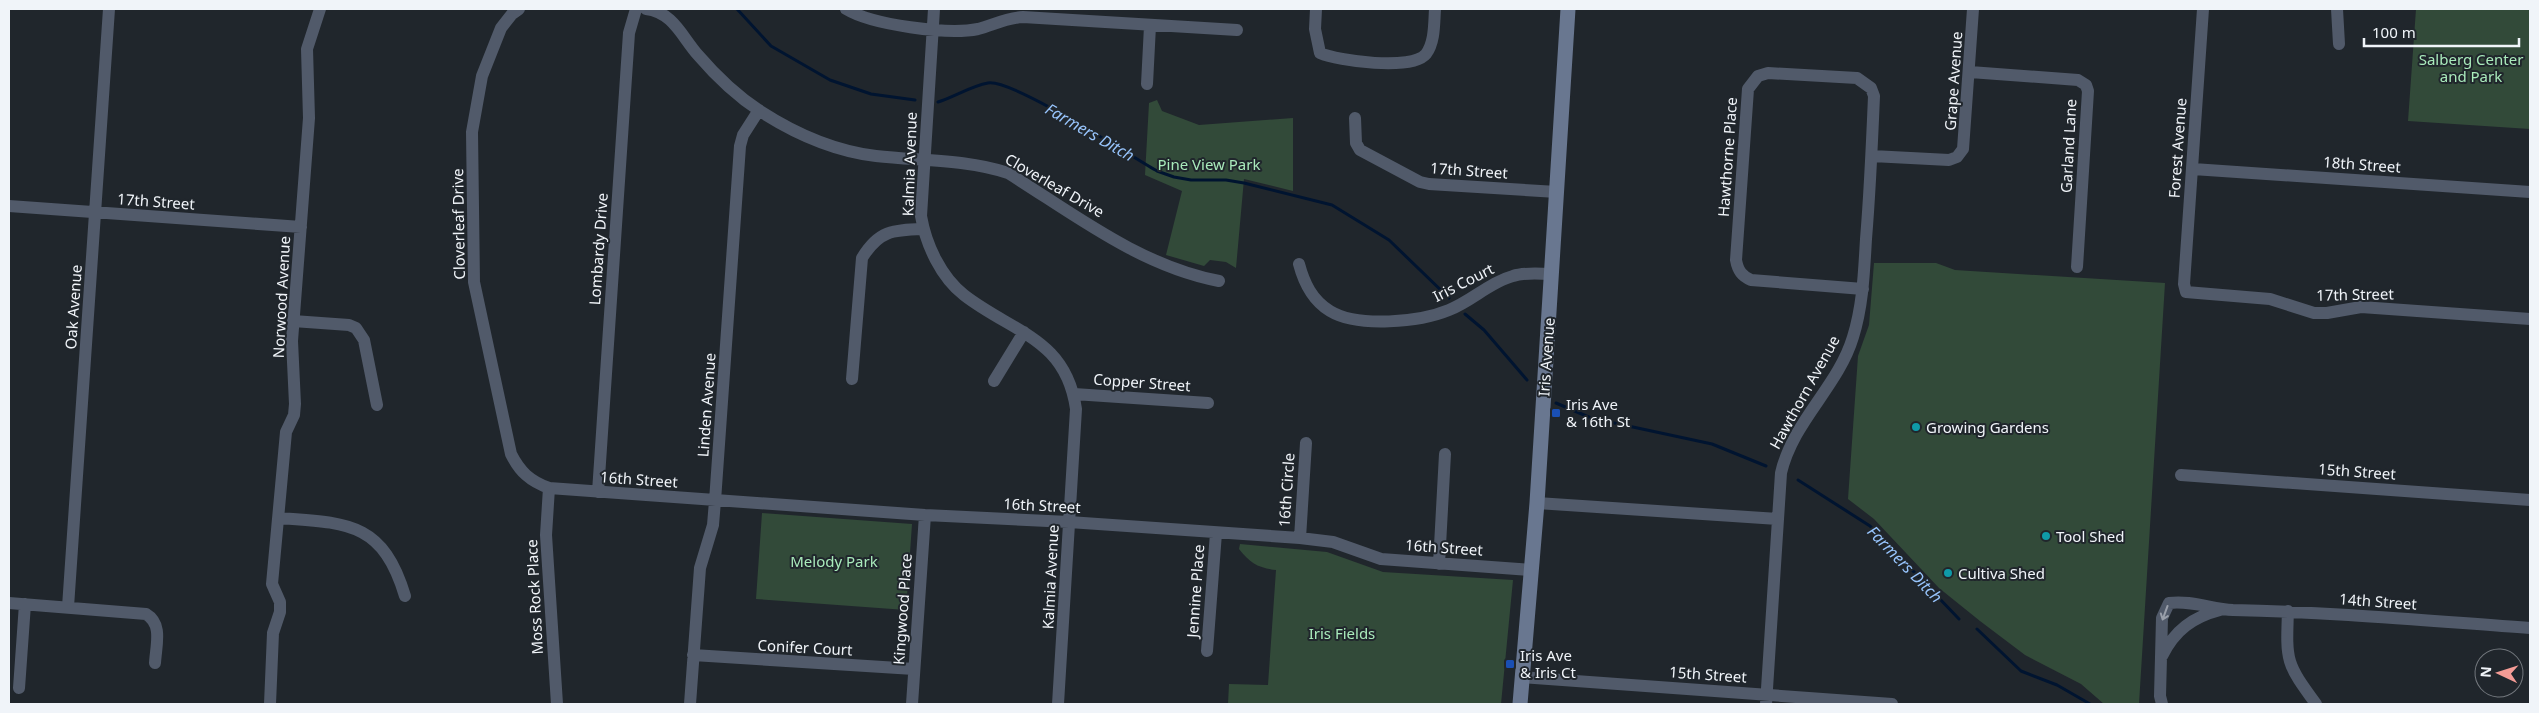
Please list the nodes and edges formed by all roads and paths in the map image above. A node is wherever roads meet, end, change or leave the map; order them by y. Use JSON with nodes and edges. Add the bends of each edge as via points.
{"nodes":[{"id":1,"x":109,"y":9,"type":"edge"},
{"id":2,"x":320,"y":9,"type":"edge"},
{"id":3,"x":519,"y":9,"type":"edge"},
{"id":4,"x":636,"y":9,"type":"edge"},
{"id":5,"x":646,"y":9,"type":"edge"},
{"id":6,"x":846,"y":9,"type":"edge"},
{"id":7,"x":934,"y":9,"type":"edge"},
{"id":8,"x":1316,"y":9,"type":"edge"},
{"id":9,"x":1435,"y":9,"type":"edge"},
{"id":10,"x":1568,"y":9,"type":"edge"},
{"id":11,"x":1974,"y":9,"type":"edge"},
{"id":12,"x":2203,"y":9,"type":"edge"},
{"id":13,"x":2337,"y":9,"type":"edge"},
{"id":14,"x":1150,"y":26,"type":"junction"},
{"id":15,"x":932,"y":28,"type":"junction"},
{"id":16,"x":1237,"y":30,"type":"dead end"},
{"id":17,"x":2339,"y":44,"type":"dead end"},
{"id":18,"x":1970,"y":72,"type":"junction"},
{"id":19,"x":1147,"y":84,"type":"dead end"},
{"id":20,"x":759,"y":110,"type":"junction"},
{"id":21,"x":1355,"y":118,"type":"dead end"},
{"id":22,"x":1872,"y":156,"type":"junction"},
{"id":23,"x":924,"y":160,"type":"junction"},
{"id":24,"x":2192,"y":169,"type":"junction"},
{"id":25,"x":1557,"y":192,"type":"junction"},
{"id":26,"x":2530,"y":192,"type":"edge"},
{"id":27,"x":9,"y":206,"type":"edge"},
{"id":28,"x":95,"y":214,"type":"junction"},
{"id":29,"x":301,"y":227,"type":"junction"},
{"id":30,"x":924,"y":228,"type":"junction"},
{"id":31,"x":1299,"y":264,"type":"dead end"},
{"id":32,"x":2077,"y":267,"type":"dead end"},
{"id":33,"x":1552,"y":274,"type":"junction"},
{"id":34,"x":1219,"y":281,"type":"dead end"},
{"id":35,"x":1863,"y":289,"type":"junction"},
{"id":36,"x":2184,"y":289,"type":"joint"},
{"id":37,"x":2530,"y":319,"type":"edge"},
{"id":38,"x":293,"y":321,"type":"junction"},
{"id":39,"x":1024,"y":332,"type":"junction"},
{"id":40,"x":852,"y":379,"type":"dead end"},
{"id":41,"x":994,"y":381,"type":"dead end"},
{"id":42,"x":1074,"y":394,"type":"junction"},
{"id":43,"x":1208,"y":403,"type":"dead end"},
{"id":44,"x":377,"y":405,"type":"dead end"},
{"id":45,"x":1306,"y":444,"type":"dead end"},
{"id":46,"x":1445,"y":454,"type":"dead end"},
{"id":47,"x":2181,"y":475,"type":"dead end"},
{"id":48,"x":548,"y":488,"type":"junction"},
{"id":49,"x":598,"y":492,"type":"junction"},
{"id":50,"x":2530,"y":500,"type":"edge"},
{"id":51,"x":715,"y":501,"type":"junction"},
{"id":52,"x":1537,"y":502,"type":"junction"},
{"id":53,"x":924,"y":515,"type":"junction"},
{"id":54,"x":280,"y":518,"type":"junction"},
{"id":55,"x":1778,"y":519,"type":"junction"},
{"id":56,"x":1070,"y":522,"type":"junction"},
{"id":57,"x":1216,"y":532,"type":"junction"},
{"id":58,"x":1300,"y":538,"type":"junction"},
{"id":59,"x":1439,"y":564,"type":"junction"},
{"id":60,"x":1531,"y":570,"type":"junction"},
{"id":61,"x":405,"y":596,"type":"dead end"},
{"id":62,"x":9,"y":603,"type":"edge"},
{"id":63,"x":25,"y":604,"type":"junction"},
{"id":64,"x":68,"y":607,"type":"junction"},
{"id":65,"x":2224,"y":609,"type":"junction"},
{"id":66,"x":2288,"y":611,"type":"junction"},
{"id":67,"x":2530,"y":628,"type":"edge"},
{"id":68,"x":1207,"y":651,"type":"dead end"},
{"id":69,"x":693,"y":655,"type":"junction"},
{"id":70,"x":2162,"y":656,"type":"junction"},
{"id":71,"x":155,"y":663,"type":"dead end"},
{"id":72,"x":914,"y":669,"type":"junction"},
{"id":73,"x":1522,"y":677,"type":"junction"},
{"id":74,"x":19,"y":688,"type":"dead end"},
{"id":75,"x":1767,"y":699,"type":"edge"},
{"id":76,"x":270,"y":704,"type":"edge"},
{"id":77,"x":557,"y":704,"type":"edge"},
{"id":78,"x":690,"y":704,"type":"edge"},
{"id":79,"x":912,"y":704,"type":"edge"},
{"id":80,"x":1058,"y":704,"type":"edge"},
{"id":81,"x":1520,"y":704,"type":"edge"},
{"id":82,"x":1892,"y":704,"type":"edge"},
{"id":83,"x":2162,"y":704,"type":"edge"},
{"id":84,"x":2316,"y":704,"type":"edge"}],
"edges":[{"from":1,"to":28,"type":"street","name":"Oak Avenue"},
{"from":2,"to":29,"type":"street","name":"Norwood Avenue","via":[[307,49],[309,118]]},
{"from":3,"to":48,"type":"street","name":"Cloverleaf Drive","via":[[501,28],[478,94],[472,132],[473,268],[511,454],[525,476]]},
{"from":4,"to":49,"type":"street","name":"Lombardy Drive","via":[[629,33]]},
{"from":5,"to":20,"type":"street","name":"Cloverleaf Drive","via":[[664,14],[696,54]]},
{"from":6,"to":15,"type":"street","via":[[893,26]]},
{"from":7,"to":15,"type":"street","name":"Kalmia Avenue"},
{"from":8,"to":9,"type":"street","via":[[1315,28],[1320,53],[1340,60],[1396,63],[1412,62],[1425,55],[1431,42]]},
{"from":10,"to":25,"type":"main road","name":"Iris Avenue"},
{"from":11,"to":18,"type":"street","name":"Grape Avenue"},
{"from":12,"to":24,"type":"street","name":"Forest Avenue"},
{"from":13,"to":17,"type":"street"},
{"from":14,"to":15,"type":"street","via":[[1023,17],[962,30]]},
{"from":14,"to":16,"type":"street"},
{"from":14,"to":19,"type":"street"},
{"from":15,"to":23,"type":"street","name":"Kalmia Avenue"},
{"from":18,"to":22,"type":"street","name":"Grape Avenue","via":[[1965,144],[1957,157],[1949,160]]},
{"from":18,"to":32,"type":"street","name":"Garland Lane","via":[[2078,80],[2086,85]]},
{"from":20,"to":23,"type":"street","name":"Cloverleaf Drive","via":[[815,140],[844,149],[874,156]]},
{"from":20,"to":51,"type":"street","name":"Linden Avenue","via":[[740,146]]},
{"from":21,"to":25,"type":"street","name":"17th Street","via":[[1356,143],[1360,150],[1420,182]]},
{"from":22,"to":35,"type":"street","name":"Hawthorn Avenue"},
{"from":22,"to":35,"type":"street","name":"Hawthorne Place","via":[[1874,96],[1865,81],[1768,73],[1753,81],[1748,89],[1738,268],[1744,277],[1751,280]]},
{"from":23,"to":30,"type":"street","name":"Kalmia Avenue"},
{"from":23,"to":34,"type":"street","name":"Cloverleaf Drive","via":[[985,165],[1008,173],[1142,256],[1172,269]]},
{"from":24,"to":26,"type":"street","name":"18th Street"},
{"from":24,"to":36,"type":"street","name":"Forest Avenue"},
{"from":25,"to":33,"type":"main road","name":"Iris Avenue"},
{"from":27,"to":28,"type":"street","name":"17th Street"},
{"from":28,"to":29,"type":"street","name":"17th Street"},
{"from":28,"to":64,"type":"street","name":"Oak Avenue"},
{"from":29,"to":38,"type":"street","name":"Norwood Avenue"},
{"from":30,"to":39,"type":"street","name":"Kalmia Avenue","via":[[940,267],[951,282],[964,295]]},
{"from":30,"to":40,"type":"street","via":[[896,230],[880,236],[862,258]]},
{"from":31,"to":33,"type":"street","name":"Iris Court","via":[[1307,288],[1331,312],[1356,319],[1389,322],[1421,319],[1449,310],[1515,275]]},
{"from":33,"to":52,"type":"main road","name":"Iris Avenue"},
{"from":35,"to":55,"type":"street","name":"Hawthorn Avenue","via":[[1853,338],[1838,371],[1785,455]]},
{"from":36,"to":37,"type":"street","name":"17th Street","via":[[2191,294],[2270,299],[2314,312],[2361,307]]},
{"from":38,"to":44,"type":"street","via":[[356,328],[364,340]]},
{"from":38,"to":54,"type":"street","name":"Norwood Avenue","via":[[295,404],[286,432]]},
{"from":39,"to":41,"type":"street"},
{"from":39,"to":42,"type":"street","name":"Kalmia Avenue","via":[[1058,360]]},
{"from":42,"to":43,"type":"street","name":"Copper Street"},
{"from":42,"to":56,"type":"street","name":"Kalmia Avenue"},
{"from":45,"to":58,"type":"street","name":"16th Circle"},
{"from":46,"to":59,"type":"street"},
{"from":47,"to":50,"type":"street","name":"15th Street"},
{"from":48,"to":49,"type":"street","name":"16th Street"},
{"from":48,"to":77,"type":"street","name":"Moss Rock Place","via":[[546,535]]},
{"from":49,"to":51,"type":"street","name":"16th Street"},
{"from":51,"to":53,"type":"street","name":"16th Street"},
{"from":51,"to":69,"type":"street","name":"Linden Avenue","via":[[713,525],[700,568]]},
{"from":52,"to":55,"type":"street"},
{"from":52,"to":60,"type":"main road","name":"Iris Avenue"},
{"from":53,"to":56,"type":"street","name":"16th Street"},
{"from":53,"to":72,"type":"street","name":"Kingwood Place"},
{"from":54,"to":61,"type":"street","via":[[336,522],[367,535],[392,560]]},
{"from":54,"to":76,"type":"street","name":"Norwood Avenue","via":[[272,584],[280,602],[280,612],[273,633]]},
{"from":55,"to":75,"type":"street","name":"Hawthorn Avenue"},
{"from":56,"to":57,"type":"street","name":"16th Street"},
{"from":56,"to":80,"type":"street","name":"Kalmia Avenue"},
{"from":57,"to":58,"type":"street","name":"16th Street"},
{"from":57,"to":68,"type":"street","name":"Jennine Place"},
{"from":58,"to":59,"type":"street","name":"16th Street","via":[[1333,542],[1381,558]]},
{"from":59,"to":60,"type":"street","name":"16th Street"},
{"from":60,"to":73,"type":"main road","name":"Iris Avenue"},
{"from":62,"to":63,"type":"street"},
{"from":63,"to":64,"type":"street"},
{"from":63,"to":74,"type":"street"},
{"from":64,"to":71,"type":"street","via":[[146,614],[157,627]]},
{"from":65,"to":66,"type":"street","name":"14th Street"},
{"from":65,"to":70,"type":"street","name":"14th Street","via":[[2192,620],[2174,635]]},
{"from":65,"to":70,"type":"street","name":"14th Street","one_way":true,"via":[[2169,603],[2162,618]]},
{"from":66,"to":67,"type":"street","name":"14th Street"},
{"from":66,"to":84,"type":"street","via":[[2288,658],[2292,671]]},
{"from":69,"to":72,"type":"street","name":"Conifer Court"},
{"from":69,"to":78,"type":"street","name":"Linden Avenue"},
{"from":70,"to":83,"type":"street"},
{"from":72,"to":79,"type":"street","name":"Kingwood Place"},
{"from":73,"to":75,"type":"street","name":"15th Street"},
{"from":73,"to":81,"type":"main road","name":"Iris Avenue"},
{"from":75,"to":82,"type":"street","name":"15th Street"}]}
